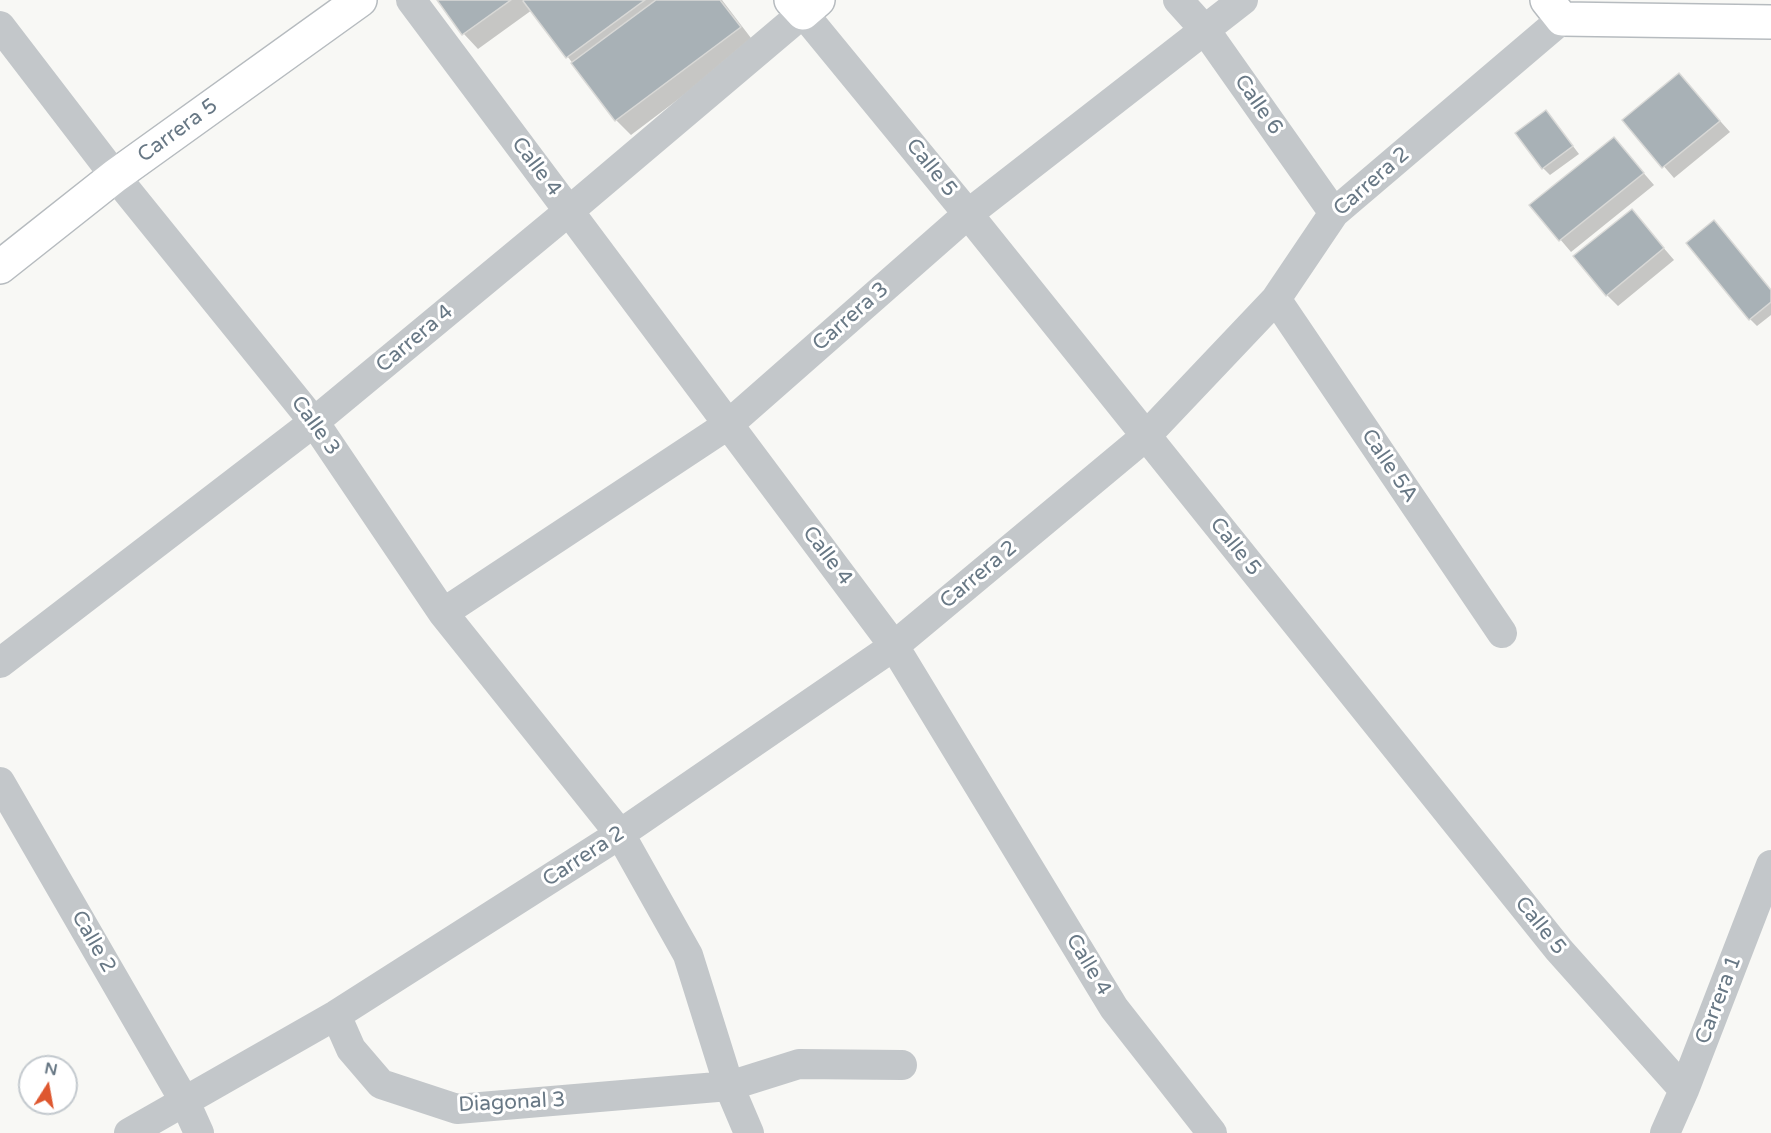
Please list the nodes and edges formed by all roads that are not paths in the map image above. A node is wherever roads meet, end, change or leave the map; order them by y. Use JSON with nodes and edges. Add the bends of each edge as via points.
{"nodes":[{"id":1,"x":360,"y":0,"type":"edge"},
{"id":2,"x":411,"y":0,"type":"edge"},
{"id":3,"x":1178,"y":0,"type":"edge"},
{"id":4,"x":1243,"y":0,"type":"edge"},
{"id":5,"x":804,"y":4,"type":"edge"},
{"id":6,"x":1554,"y":9,"type":"edge"},
{"id":7,"x":1771,"y":22,"type":"edge"},
{"id":8,"x":0,"y":26,"type":"edge"},
{"id":9,"x":1205,"y":30,"type":"junction"},
{"id":10,"x":115,"y":176,"type":"junction"},
{"id":11,"x":569,"y":211,"type":"junction"},
{"id":12,"x":968,"y":213,"type":"junction"},
{"id":13,"x":1334,"y":213,"type":"junction"},
{"id":14,"x":0,"y":267,"type":"edge"},
{"id":15,"x":1276,"y":299,"type":"junction"},
{"id":16,"x":314,"y":422,"type":"junction"},
{"id":17,"x":729,"y":424,"type":"junction"},
{"id":18,"x":1146,"y":436,"type":"junction"},
{"id":19,"x":443,"y":613,"type":"junction"},
{"id":20,"x":1502,"y":633,"type":"dead end"},
{"id":21,"x":894,"y":646,"type":"junction"},
{"id":22,"x":0,"y":663,"type":"edge"},
{"id":23,"x":0,"y":782,"type":"edge"},
{"id":24,"x":620,"y":834,"type":"junction"},
{"id":25,"x":1771,"y":865,"type":"edge"},
{"id":26,"x":336,"y":1015,"type":"junction"},
{"id":27,"x":902,"y":1065,"type":"dead end"},
{"id":28,"x":729,"y":1086,"type":"junction"},
{"id":29,"x":1684,"y":1090,"type":"junction"},
{"id":30,"x":185,"y":1102,"type":"junction"},
{"id":31,"x":129,"y":1133,"type":"edge"},
{"id":32,"x":199,"y":1133,"type":"edge"},
{"id":33,"x":749,"y":1133,"type":"edge"},
{"id":34,"x":1212,"y":1133,"type":"edge"},
{"id":35,"x":1665,"y":1133,"type":"edge"}],
"edges":[{"from":1,"to":10,"type":"main road","name":"Carrera 5"},
{"from":2,"to":11,"type":"street","name":"Calle 4"},
{"from":3,"to":9,"type":"street","name":"Calle 6"},
{"from":4,"to":9,"type":"street","name":"Carrera 3"},
{"from":5,"to":11,"type":"street","name":"Carrera 4"},
{"from":5,"to":12,"type":"street","name":"Calle 5"},
{"from":6,"to":7,"type":"main road","name":"Carrera 2"},
{"from":6,"to":13,"type":"street","name":"Carrera 2"},
{"from":8,"to":10,"type":"street","name":"Calle 3"},
{"from":9,"to":12,"type":"street","name":"Carrera 3"},
{"from":9,"to":13,"type":"street","name":"Calle 6"},
{"from":10,"to":14,"type":"main road","name":"Carrera 5"},
{"from":10,"to":16,"type":"street","name":"Calle 3"},
{"from":11,"to":16,"type":"street","name":"Carrera 4"},
{"from":11,"to":17,"type":"street","name":"Calle 4"},
{"from":12,"to":17,"type":"street","name":"Carrera 3"},
{"from":12,"to":18,"type":"street","name":"Calle 5"},
{"from":13,"to":15,"type":"street","name":"Carrera 2"},
{"from":15,"to":18,"type":"street","name":"Carrera 2"},
{"from":15,"to":20,"type":"street","name":"Calle 5A"},
{"from":16,"to":19,"type":"street","name":"Calle 3"},
{"from":16,"to":22,"type":"street","name":"Carrera 4"},
{"from":17,"to":19,"type":"street","name":"Carrera 3"},
{"from":17,"to":21,"type":"street","name":"Calle 4"},
{"from":18,"to":21,"type":"street","name":"Carrera 2"},
{"from":18,"to":29,"type":"street","name":"Calle 5","via":[[1559,950]]},
{"from":19,"to":24,"type":"street","name":"Calle 3"},
{"from":21,"to":24,"type":"street","name":"Carrera 2"},
{"from":21,"to":34,"type":"street","name":"Calle 4","via":[[1114,1008]]},
{"from":23,"to":30,"type":"street","name":"Calle 2"},
{"from":24,"to":26,"type":"street","name":"Carrera 2"},
{"from":24,"to":28,"type":"street","name":"Calle 3","via":[[688,955]]},
{"from":25,"to":29,"type":"street","name":"Carrera 1"},
{"from":26,"to":28,"type":"street","name":"Diagonal 3","via":[[351,1049],[381,1084],[457,1109]]},
{"from":26,"to":30,"type":"street","name":"Carrera 2"},
{"from":27,"to":28,"type":"street","name":"Diagonal 3","via":[[799,1064]]},
{"from":28,"to":33,"type":"street"},
{"from":29,"to":35,"type":"street","name":"Carrera 1"},
{"from":30,"to":31,"type":"street","name":"Carrera 2"},
{"from":30,"to":32,"type":"street","name":"Calle 2"}]}
